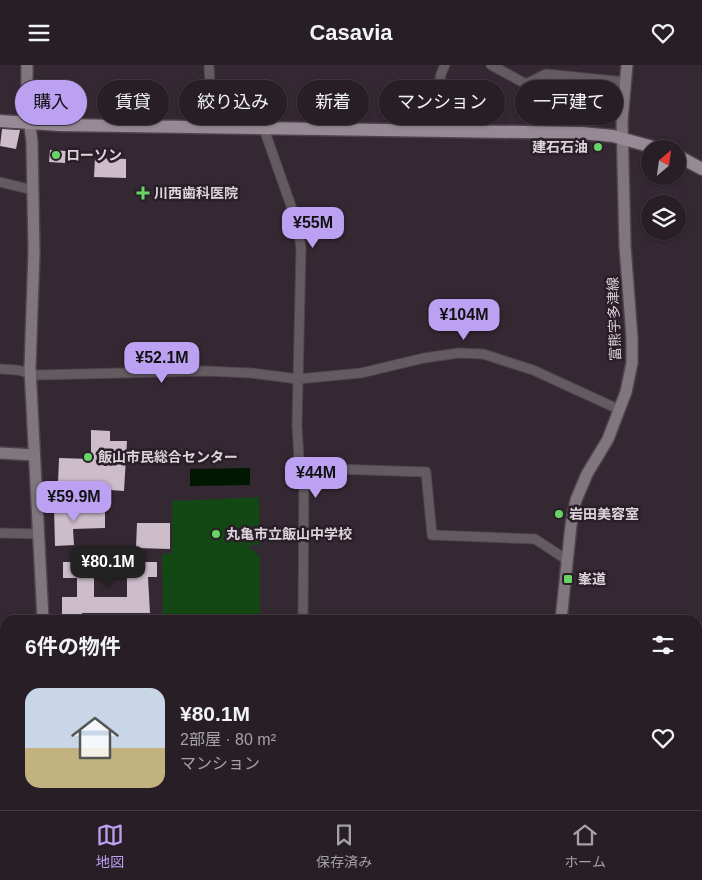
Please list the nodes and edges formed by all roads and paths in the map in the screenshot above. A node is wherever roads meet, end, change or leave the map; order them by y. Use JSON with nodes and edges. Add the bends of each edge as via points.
{"nodes":[{"id":1,"x":26,"y":65,"type":"edge"},
{"id":2,"x":209,"y":65,"type":"edge"},
{"id":3,"x":445,"y":65,"type":"edge"},
{"id":4,"x":491,"y":65,"type":"edge"},
{"id":5,"x":628,"y":65,"type":"edge"},
{"id":6,"x":27,"y":80,"type":"edge"},
{"id":7,"x":625,"y":82,"type":"junction"},
{"id":8,"x":0,"y":121,"type":"edge"},
{"id":9,"x":15,"y":122,"type":"edge"},
{"id":10,"x":30,"y":125,"type":"edge"},
{"id":11,"x":87,"y":125,"type":"edge"},
{"id":12,"x":212,"y":128,"type":"junction"},
{"id":13,"x":264,"y":129,"type":"junction"},
{"id":14,"x":445,"y":131,"type":"junction"},
{"id":15,"x":622,"y":138,"type":"junction"},
{"id":16,"x":641,"y":144,"type":"edge"},
{"id":17,"x":686,"y":160,"type":"edge"},
{"id":18,"x":702,"y":169,"type":"edge"},
{"id":19,"x":0,"y":182,"type":"edge"},
{"id":20,"x":33,"y":190,"type":"junction"},
{"id":21,"x":0,"y":369,"type":"edge"},
{"id":22,"x":31,"y":373,"type":"junction"},
{"id":23,"x":298,"y":379,"type":"junction"},
{"id":24,"x":618,"y":409,"type":"junction"},
{"id":25,"x":0,"y":453,"type":"edge"},
{"id":26,"x":34,"y":455,"type":"junction"},
{"id":27,"x":304,"y":469,"type":"junction"},
{"id":28,"x":0,"y":533,"type":"edge"},
{"id":29,"x":39,"y":534,"type":"junction"},
{"id":30,"x":567,"y":561,"type":"junction"},
{"id":31,"x":44,"y":615,"type":"edge"},
{"id":32,"x":303,"y":615,"type":"edge"},
{"id":33,"x":562,"y":615,"type":"edge"}],
"edges":[{"from":1,"to":6,"type":"street"},
{"from":2,"to":12,"type":"street"},
{"from":3,"to":14,"type":"street","via":[[439,85],[445,110]]},
{"from":4,"to":7,"type":"street","via":[[526,83],[546,74]]},
{"from":5,"to":7,"type":"street","name":"富熊宇多津線"},
{"from":7,"to":15,"type":"street","name":"富熊宇多津線"},
{"from":8,"to":9,"type":"main road"},
{"from":10,"to":20,"type":"street"},
{"from":11,"to":12,"type":"main road"},
{"from":12,"to":13,"type":"main road"},
{"from":13,"to":14,"type":"main road"},
{"from":13,"to":23,"type":"street","via":[[298,223],[301,248]]},
{"from":14,"to":15,"type":"main road","via":[[582,133]]},
{"from":15,"to":16,"type":"main road"},
{"from":15,"to":24,"type":"street","name":"富熊宇多津線","via":[[632,363],[626,392]]},
{"from":17,"to":18,"type":"main road"},
{"from":19,"to":20,"type":"street"},
{"from":20,"to":22,"type":"street"},
{"from":21,"to":22,"type":"street"},
{"from":22,"to":23,"type":"street","via":[[78,375],[205,371]]},
{"from":22,"to":26,"type":"street"},
{"from":23,"to":24,"type":"street","via":[[361,373],[459,353],[483,354],[540,373]]},
{"from":23,"to":27,"type":"street","via":[[296,426],[299,458]]},
{"from":24,"to":30,"type":"street","name":"富熊宇多津線","via":[[608,439],[576,500]]},
{"from":25,"to":26,"type":"street"},
{"from":26,"to":29,"type":"street"},
{"from":27,"to":30,"type":"street","via":[[426,472],[432,535],[535,539]]},
{"from":27,"to":32,"type":"street"},
{"from":28,"to":29,"type":"street"},
{"from":29,"to":31,"type":"street"},
{"from":30,"to":33,"type":"street","name":"富熊宇多津線"}]}
